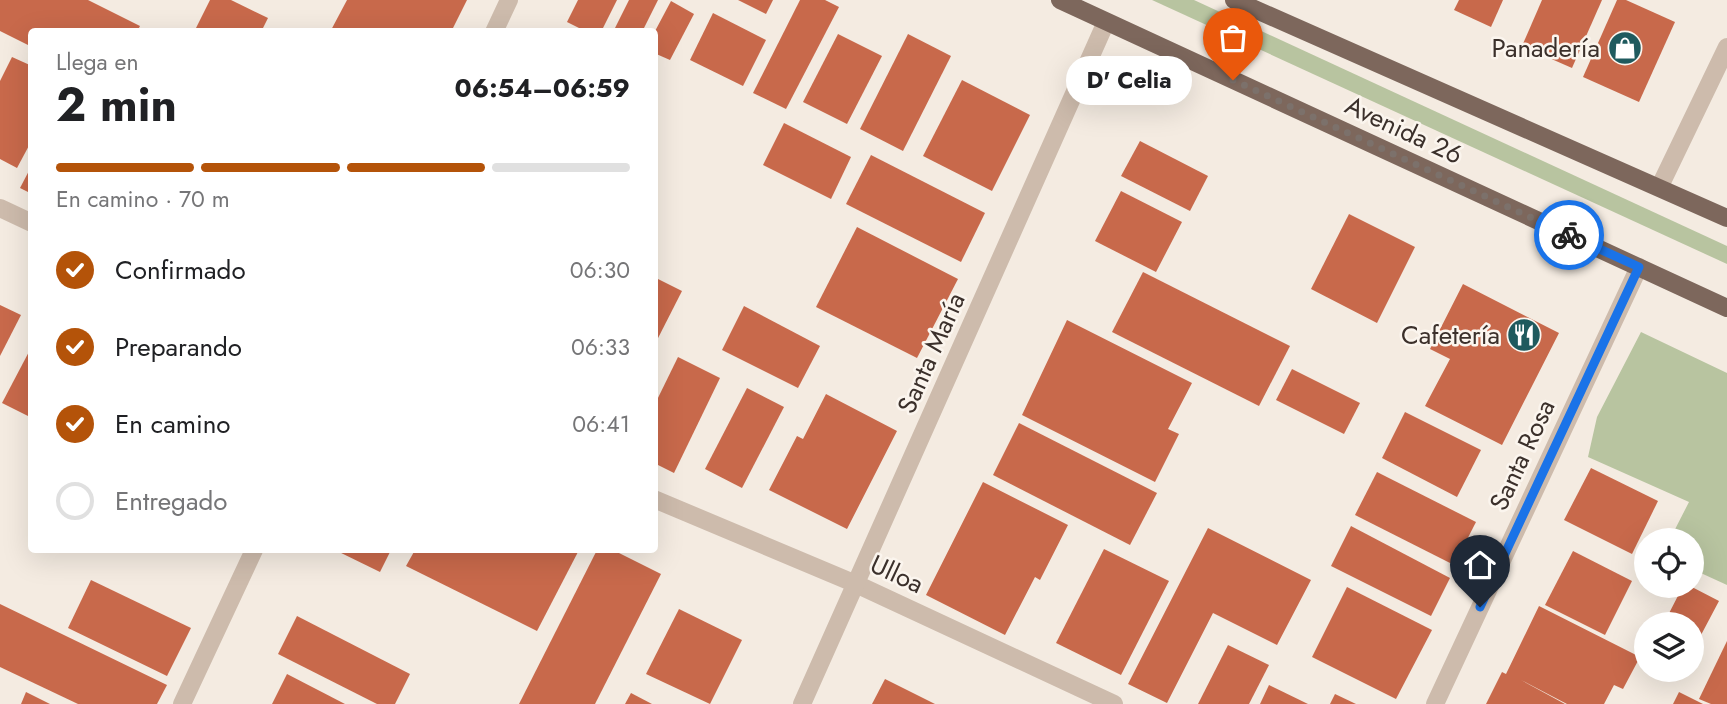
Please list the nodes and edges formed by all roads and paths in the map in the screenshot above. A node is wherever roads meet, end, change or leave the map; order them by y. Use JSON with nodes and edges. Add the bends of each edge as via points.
{"nodes":[{"id":1,"x":509,"y":0,"type":"edge"},
{"id":2,"x":1060,"y":0,"type":"edge"},
{"id":3,"x":1234,"y":0,"type":"edge"},
{"id":4,"x":1106,"y":22,"type":"junction"},
{"id":5,"x":496,"y":28,"type":"edge"},
{"id":6,"x":1727,"y":47,"type":"edge"},
{"id":7,"x":1660,"y":186,"type":"junction"},
{"id":8,"x":0,"y":208,"type":"edge"},
{"id":9,"x":1727,"y":218,"type":"edge"},
{"id":10,"x":28,"y":221,"type":"edge"},
{"id":11,"x":1639,"y":267,"type":"junction"},
{"id":12,"x":1727,"y":308,"type":"edge"},
{"id":13,"x":658,"y":501,"type":"edge"},
{"id":14,"x":253,"y":553,"type":"edge"},
{"id":15,"x":856,"y":584,"type":"junction"},
{"id":16,"x":182,"y":704,"type":"edge"},
{"id":17,"x":802,"y":704,"type":"edge"},
{"id":18,"x":1114,"y":704,"type":"edge"},
{"id":19,"x":1435,"y":704,"type":"edge"}],
"edges":[{"from":1,"to":5,"type":"street"},
{"from":2,"to":4,"type":"main road","name":"Avenida 26"},
{"from":3,"to":7,"type":"main road","name":"Avenida 26"},
{"from":4,"to":11,"type":"main road","name":"Avenida 26"},
{"from":4,"to":15,"type":"street","name":"Santa María"},
{"from":6,"to":7,"type":"street"},
{"from":7,"to":9,"type":"main road","name":"Avenida 26"},
{"from":8,"to":10,"type":"street"},
{"from":11,"to":12,"type":"main road","name":"Avenida 26"},
{"from":11,"to":19,"type":"street","name":"Santa Rosa"},
{"from":13,"to":15,"type":"street","name":"Ulloa"},
{"from":14,"to":16,"type":"street"},
{"from":15,"to":17,"type":"street","name":"Santa María"},
{"from":15,"to":18,"type":"street","name":"Ulloa"}]}
